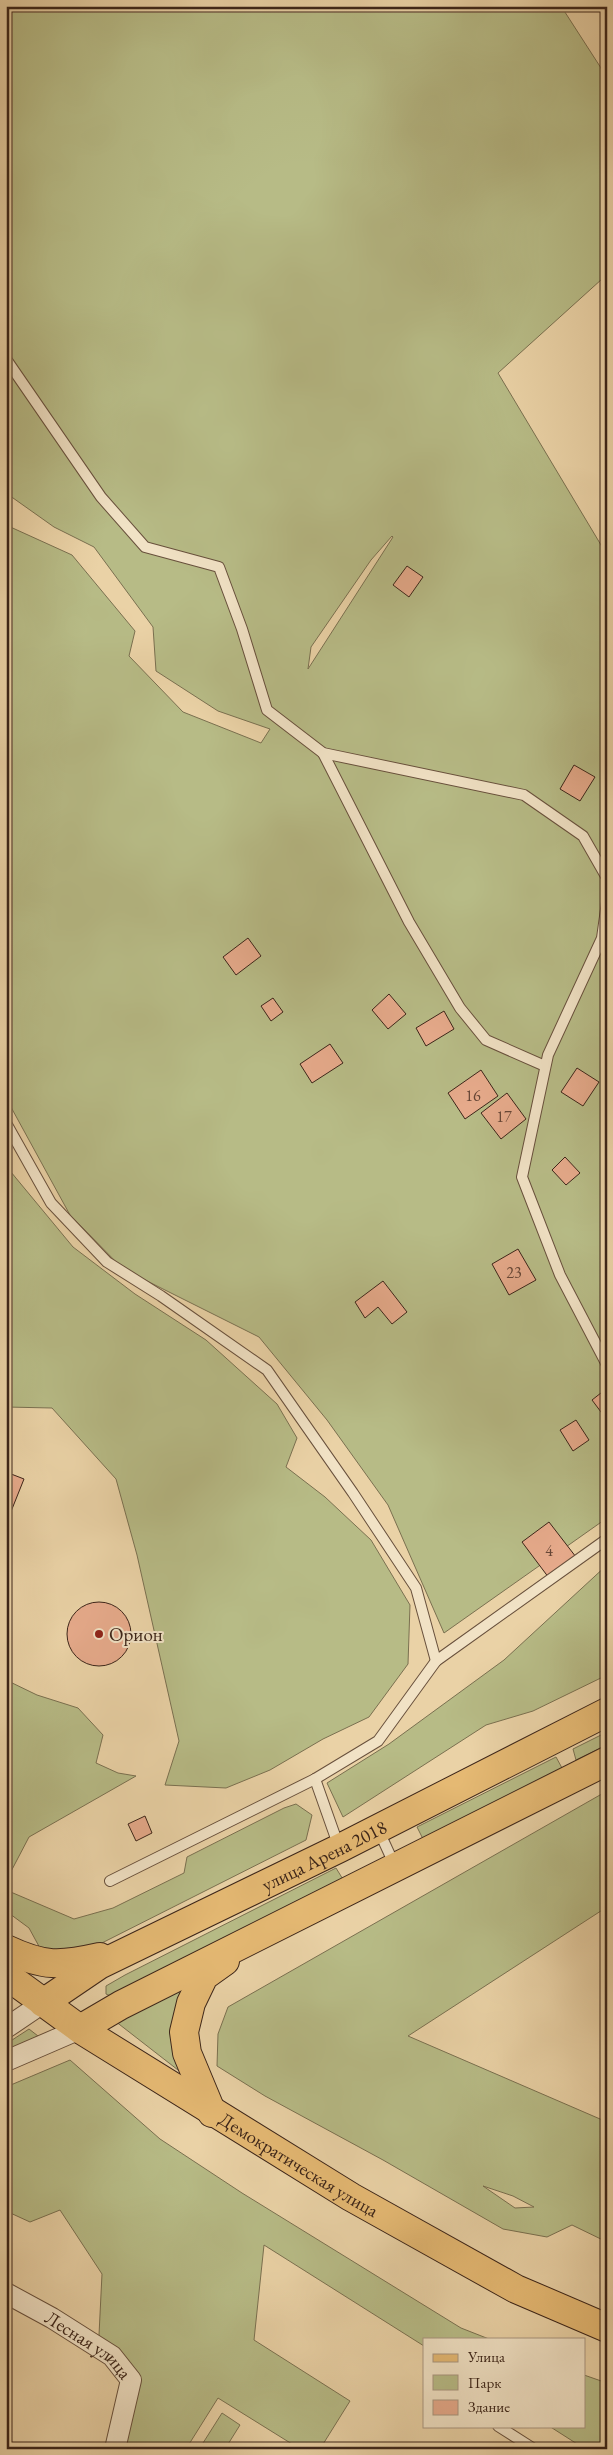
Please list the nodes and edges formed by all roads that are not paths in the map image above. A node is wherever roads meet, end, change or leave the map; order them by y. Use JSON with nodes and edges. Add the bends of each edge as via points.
{"nodes":[{"id":1,"x":6,"y":359,"type":"edge"},
{"id":2,"x":323,"y":752,"type":"junction"},
{"id":3,"x":607,"y":878,"type":"edge"},
{"id":4,"x":607,"y":902,"type":"edge"},
{"id":5,"x":545,"y":1066,"type":"junction"},
{"id":6,"x":6,"y":1124,"type":"edge"},
{"id":7,"x":607,"y":1365,"type":"edge"},
{"id":8,"x":607,"y":1539,"type":"edge"},
{"id":9,"x":436,"y":1661,"type":"junction"},
{"id":10,"x":607,"y":1712,"type":"edge"},
{"id":11,"x":607,"y":1761,"type":"edge"},
{"id":12,"x":315,"y":1779,"type":"junction"},
{"id":13,"x":377,"y":1828,"type":"junction"},
{"id":14,"x":340,"y":1848,"type":"junction"},
{"id":15,"x":395,"y":1866,"type":"junction"},
{"id":16,"x":110,"y":1882,"type":"dead end"},
{"id":17,"x":255,"y":1938,"type":"junction"},
{"id":18,"x":6,"y":1949,"type":"edge"},
{"id":19,"x":128,"y":1951,"type":"junction"},
{"id":20,"x":6,"y":1974,"type":"edge"},
{"id":21,"x":42,"y":2003,"type":"junction"},
{"id":22,"x":6,"y":2028,"type":"edge"},
{"id":23,"x":80,"y":2029,"type":"junction"},
{"id":24,"x":6,"y":2061,"type":"edge"},
{"id":25,"x":212,"y":2113,"type":"junction"},
{"id":26,"x":6,"y":2293,"type":"edge"},
{"id":27,"x":607,"y":2328,"type":"edge"},
{"id":28,"x":501,"y":2428,"type":"edge"},
{"id":29,"x":115,"y":2449,"type":"edge"},
{"id":30,"x":534,"y":2449,"type":"edge"}],
"edges":[{"from":1,"to":2,"type":"lane","via":[[101,497],[145,547],[219,567],[267,710]]},
{"from":2,"to":3,"type":"lane","via":[[524,795],[583,836]]},
{"from":2,"to":5,"type":"lane","via":[[408,922],[460,1008],[486,1040]]},
{"from":4,"to":5,"type":"lane","via":[[602,938]]},
{"from":5,"to":7,"type":"lane","via":[[522,1177],[560,1275]]},
{"from":6,"to":9,"type":"lane","via":[[51,1203],[107,1262],[267,1370],[416,1588]]},
{"from":8,"to":9,"type":"lane"},
{"from":9,"to":12,"type":"lane","via":[[378,1741]]},
{"from":10,"to":13,"type":"main road","name":"улица Арена 2018"},
{"from":11,"to":15,"type":"main road"},
{"from":12,"to":14,"type":"lane"},
{"from":12,"to":16,"type":"lane"},
{"from":13,"to":14,"type":"main road","name":"улица Арена 2018"},
{"from":13,"to":15,"type":"lane"},
{"from":14,"to":19,"type":"main road","name":"улица Арена 2018"},
{"from":15,"to":17,"type":"main road"},
{"from":17,"to":23,"type":"main road"},
{"from":17,"to":25,"type":"main road","via":[[204,1976],[191,2004],[184,2032],[188,2053]]},
{"from":18,"to":19,"type":"main road","via":[[27,1959],[55,1965]]},
{"from":19,"to":21,"type":"main road","name":"улица Арена 2018","via":[[79,1977]]},
{"from":20,"to":21,"type":"main road","name":"Демократическая улица"},
{"from":21,"to":22,"type":"street"},
{"from":21,"to":23,"type":"main road","name":"Демократическая улица"},
{"from":23,"to":24,"type":"street"},
{"from":23,"to":25,"type":"main road","name":"Демократическая улица"},
{"from":25,"to":27,"type":"main road","name":"Демократическая улица","via":[[393,2221],[516,2289]]},
{"from":26,"to":29,"type":"street","name":"Лесная улица","via":[[112,2356],[131,2380]]},
{"from":28,"to":30,"type":"lane"}]}
